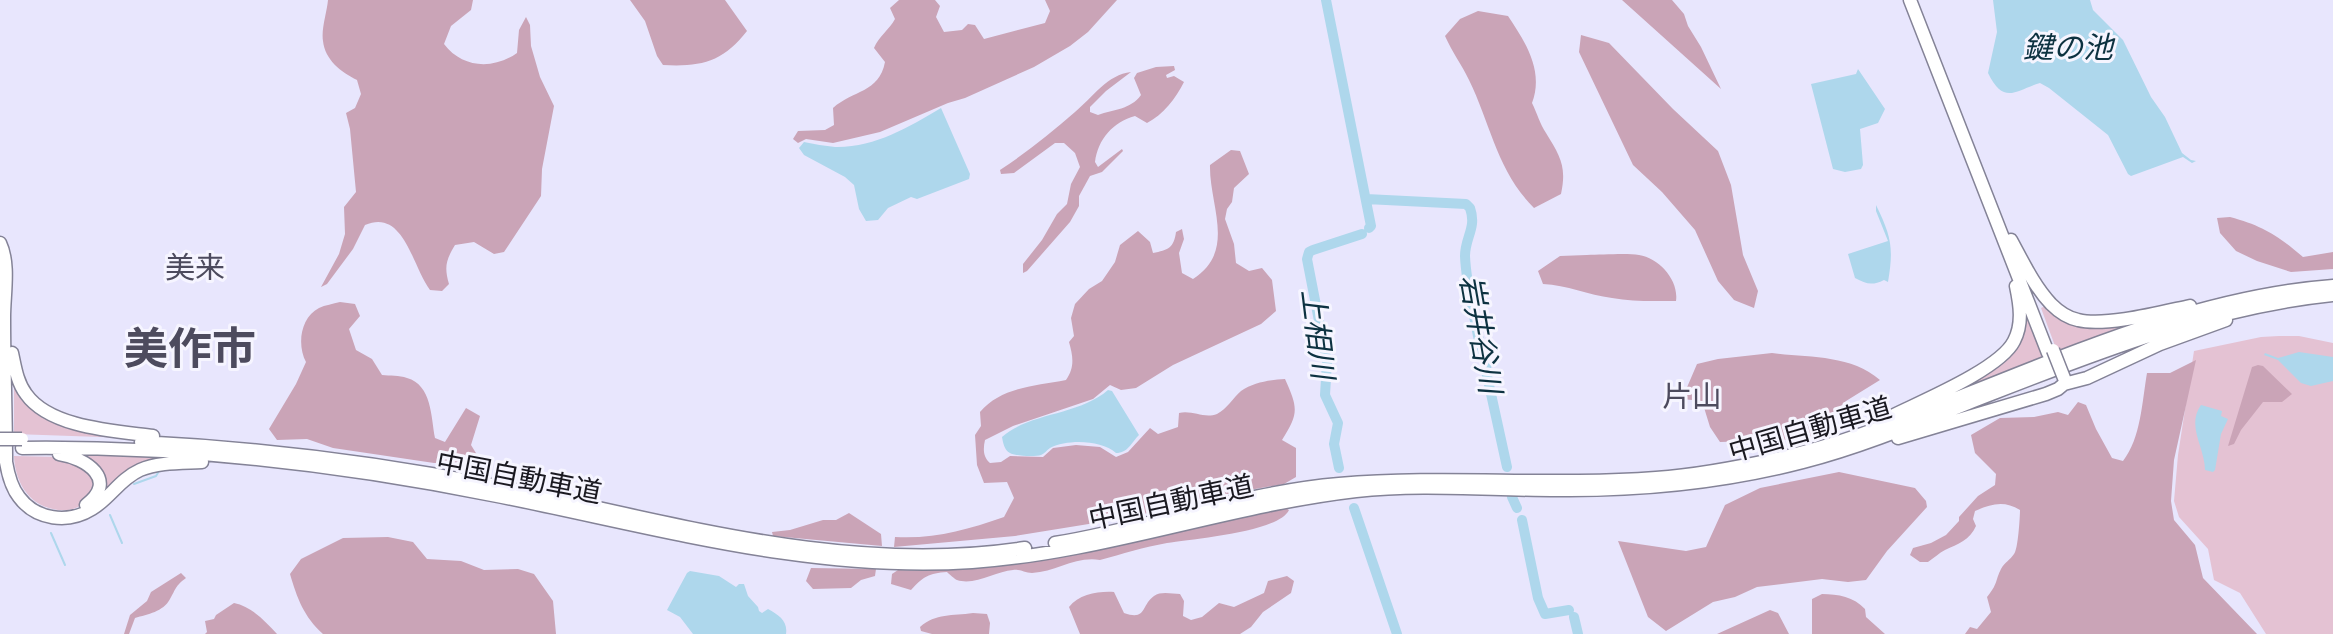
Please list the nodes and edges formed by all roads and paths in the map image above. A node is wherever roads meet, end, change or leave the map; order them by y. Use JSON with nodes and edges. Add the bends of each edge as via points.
{"nodes":[{"id":1,"x":1910,"y":0,"type":"edge"},
{"id":2,"x":1916,"y":0,"type":"edge"},
{"id":3,"x":2005,"y":234,"type":"junction"},
{"id":4,"x":0,"y":240,"type":"edge"},
{"id":5,"x":2331,"y":292,"type":"edge"},
{"id":6,"x":2233,"y":302,"type":"junction"},
{"id":7,"x":12,"y":353,"type":"junction"},
{"id":8,"x":4,"y":366,"type":"junction"},
{"id":9,"x":2062,"y":380,"type":"junction"},
{"id":10,"x":0,"y":383,"type":"edge"},
{"id":11,"x":0,"y":439,"type":"edge"},
{"id":12,"x":25,"y":445,"type":"junction"},
{"id":13,"x":0,"y":448,"type":"edge"},
{"id":14,"x":244,"y":450,"type":"junction"},
{"id":15,"x":1829,"y":454,"type":"junction"},
{"id":16,"x":1781,"y":458,"type":"junction"},
{"id":17,"x":305,"y":466,"type":"junction"}],
"edges":[{"from":1,"to":3,"type":"highway"},
{"from":2,"to":3,"type":"highway"},
{"from":3,"to":6,"type":"highway","via":[[2046,298],[2076,320],[2107,321],[2215,300]]},
{"from":3,"to":9,"type":"highway","bridge":true},
{"from":3,"to":16,"type":"highway","via":[[2020,317],[2018,334],[2007,352],[1983,370],[1886,419]]},
{"from":4,"to":7,"type":"highway","via":[[12,263]]},
{"from":4,"to":8,"type":"highway","via":[[6,265]]},
{"from":5,"to":6,"type":"highway","name":"中国自動車道"},
{"from":5,"to":9,"type":"highway","via":[[2187,333],[2078,382]]},
{"from":5,"to":15,"type":"highway","name":"中国自動車道","via":[[2166,329]]},
{"from":6,"to":16,"type":"highway","name":"中国自動車道","via":[[2118,336],[1879,428]]},
{"from":7,"to":12,"type":"highway","via":[[12,461],[20,488],[39,506],[58,512],[78,509],[94,498],[99,481],[93,467]]},
{"from":7,"to":14,"type":"highway","via":[[24,392],[55,416],[97,428],[232,444]]},
{"from":8,"to":10,"type":"highway"},
{"from":8,"to":17,"type":"highway","via":[[9,480],[18,497],[47,517],[81,515],[128,476],[157,465]]},
{"from":9,"to":15,"type":"highway","via":[[2054,391],[2014,405]]},
{"from":11,"to":12,"type":"highway","name":"中国自動車道","bridge":true},
{"from":12,"to":13,"type":"highway","name":"中国自動車道"},
{"from":12,"to":14,"type":"highway","name":"中国自動車道","via":[[159,443]]},
{"from":12,"to":17,"type":"highway","name":"中国自動車道"},
{"from":14,"to":16,"type":"highway","name":"中国自動車道","via":[[428,474],[759,541],[901,555],[1054,543],[1333,484],[1658,478]]},
{"from":15,"to":17,"type":"highway","name":"中国自動車道","via":[[1659,488],[1359,491],[1067,549],[976,562],[912,564],[816,559],[422,482]]}]}
